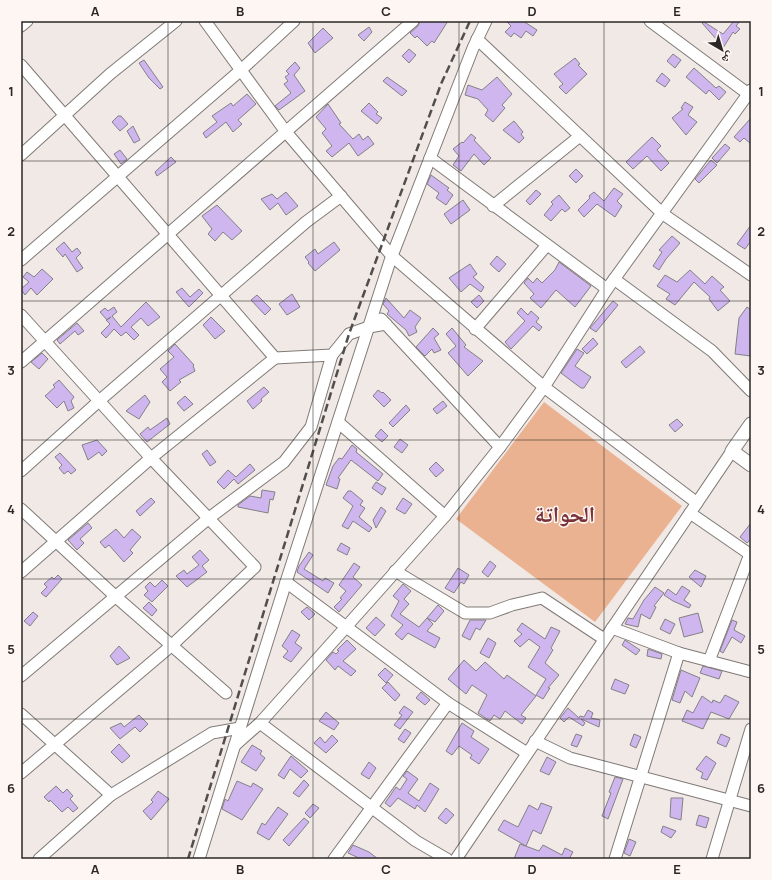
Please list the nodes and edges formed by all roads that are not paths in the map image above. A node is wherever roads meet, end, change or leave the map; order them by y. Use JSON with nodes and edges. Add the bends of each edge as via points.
{"nodes":[{"id":1,"x":27,"y":21,"type":"edge"},
{"id":2,"x":176,"y":21,"type":"edge"},
{"id":3,"x":205,"y":21,"type":"edge"},
{"id":4,"x":294,"y":21,"type":"edge"},
{"id":5,"x":413,"y":21,"type":"edge"},
{"id":6,"x":486,"y":21,"type":"edge"},
{"id":7,"x":650,"y":21,"type":"edge"},
{"id":8,"x":21,"y":26,"type":"edge"},
{"id":9,"x":477,"y":39,"type":"junction"},
{"id":10,"x":21,"y":65,"type":"edge"},
{"id":11,"x":241,"y":70,"type":"junction"},
{"id":12,"x":750,"y":93,"type":"edge"},
{"id":13,"x":66,"y":116,"type":"junction"},
{"id":14,"x":286,"y":132,"type":"junction"},
{"id":15,"x":580,"y":136,"type":"junction"},
{"id":16,"x":21,"y":155,"type":"edge"},
{"id":17,"x":430,"y":158,"type":"junction"},
{"id":18,"x":118,"y":176,"type":"junction"},
{"id":19,"x":341,"y":196,"type":"junction"},
{"id":20,"x":493,"y":206,"type":"junction"},
{"id":21,"x":663,"y":214,"type":"junction"},
{"id":22,"x":169,"y":234,"type":"junction"},
{"id":23,"x":547,"y":245,"type":"junction"},
{"id":24,"x":392,"y":256,"type":"junction"},
{"id":25,"x":21,"y":260,"type":"edge"},
{"id":26,"x":751,"y":275,"type":"edge"},
{"id":27,"x":614,"y":279,"type":"junction"},
{"id":28,"x":607,"y":289,"type":"junction"},
{"id":29,"x":222,"y":296,"type":"junction"},
{"id":30,"x":374,"y":311,"type":"junction"},
{"id":31,"x":21,"y":315,"type":"edge"},
{"id":32,"x":386,"y":324,"type":"junction"},
{"id":33,"x":369,"y":327,"type":"junction"},
{"id":34,"x":475,"y":329,"type":"junction"},
{"id":35,"x":44,"y":342,"type":"junction"},
{"id":36,"x":332,"y":355,"type":"junction"},
{"id":37,"x":275,"y":358,"type":"junction"},
{"id":38,"x":21,"y":362,"type":"edge"},
{"id":39,"x":544,"y":387,"type":"junction"},
{"id":40,"x":751,"y":391,"type":"edge"},
{"id":41,"x":99,"y":401,"type":"junction"},
{"id":42,"x":338,"y":422,"type":"junction"},
{"id":43,"x":751,"y":424,"type":"edge"},
{"id":44,"x":500,"y":447,"type":"junction"},
{"id":45,"x":732,"y":451,"type":"junction"},
{"id":46,"x":151,"y":458,"type":"junction"},
{"id":47,"x":751,"y":465,"type":"edge"},
{"id":48,"x":21,"y":471,"type":"edge"},
{"id":49,"x":696,"y":503,"type":"junction"},
{"id":50,"x":21,"y":509,"type":"edge"},
{"id":51,"x":690,"y":513,"type":"junction"},
{"id":52,"x":445,"y":516,"type":"junction"},
{"id":53,"x":208,"y":518,"type":"junction"},
{"id":54,"x":56,"y":542,"type":"junction"},
{"id":55,"x":751,"y":555,"type":"edge"},
{"id":56,"x":395,"y":571,"type":"junction"},
{"id":57,"x":21,"y":572,"type":"edge"},
{"id":58,"x":286,"y":582,"type":"junction"},
{"id":59,"x":115,"y":596,"type":"junction"},
{"id":60,"x":346,"y":627,"type":"junction"},
{"id":61,"x":612,"y":628,"type":"junction"},
{"id":62,"x":604,"y":639,"type":"junction"},
{"id":63,"x":171,"y":646,"type":"junction"},
{"id":64,"x":679,"y":653,"type":"junction"},
{"id":65,"x":709,"y":661,"type":"junction"},
{"id":66,"x":751,"y":672,"type":"edge"},
{"id":67,"x":21,"y":676,"type":"edge"},
{"id":68,"x":226,"y":693,"type":"dead end"},
{"id":69,"x":448,"y":703,"type":"junction"},
{"id":70,"x":21,"y":714,"type":"edge"},
{"id":71,"x":260,"y":723,"type":"junction"},
{"id":72,"x":240,"y":728,"type":"junction"},
{"id":73,"x":751,"y":729,"type":"edge"},
{"id":74,"x":535,"y":741,"type":"junction"},
{"id":75,"x":54,"y":744,"type":"junction"},
{"id":76,"x":235,"y":746,"type":"junction"},
{"id":77,"x":527,"y":753,"type":"junction"},
{"id":78,"x":21,"y":773,"type":"edge"},
{"id":79,"x":641,"y":776,"type":"junction"},
{"id":80,"x":111,"y":795,"type":"junction"},
{"id":81,"x":730,"y":800,"type":"junction"},
{"id":82,"x":751,"y":806,"type":"edge"},
{"id":83,"x":372,"y":807,"type":"junction"},
{"id":84,"x":39,"y":859,"type":"edge"},
{"id":85,"x":199,"y":859,"type":"edge"},
{"id":86,"x":334,"y":859,"type":"edge"},
{"id":87,"x":447,"y":859,"type":"edge"},
{"id":88,"x":456,"y":859,"type":"edge"},
{"id":89,"x":615,"y":859,"type":"edge"},
{"id":90,"x":712,"y":859,"type":"edge"}],
"edges":[{"from":1,"to":8,"type":"street"},
{"from":2,"to":13,"type":"street","via":[[110,74]]},
{"from":3,"to":11,"type":"street"},
{"from":4,"to":11,"type":"street"},
{"from":5,"to":14,"type":"street"},
{"from":6,"to":9,"type":"street"},
{"from":7,"to":12,"type":"street"},
{"from":9,"to":15,"type":"street"},
{"from":9,"to":17,"type":"street"},
{"from":10,"to":13,"type":"street"},
{"from":11,"to":14,"type":"street"},
{"from":11,"to":18,"type":"street"},
{"from":12,"to":21,"type":"street"},
{"from":13,"to":16,"type":"street"},
{"from":13,"to":18,"type":"street"},
{"from":14,"to":19,"type":"street"},
{"from":14,"to":22,"type":"street"},
{"from":15,"to":20,"type":"street"},
{"from":15,"to":21,"type":"street"},
{"from":17,"to":20,"type":"street"},
{"from":17,"to":24,"type":"street"},
{"from":18,"to":22,"type":"street"},
{"from":18,"to":25,"type":"street"},
{"from":19,"to":24,"type":"street"},
{"from":19,"to":29,"type":"street","via":[[306,222]]},
{"from":20,"to":23,"type":"street"},
{"from":21,"to":26,"type":"street"},
{"from":21,"to":27,"type":"street"},
{"from":22,"to":29,"type":"street"},
{"from":22,"to":35,"type":"street"},
{"from":23,"to":28,"type":"street"},
{"from":23,"to":34,"type":"street"},
{"from":24,"to":30,"type":"street"},
{"from":24,"to":34,"type":"street"},
{"from":27,"to":28,"type":"street"},
{"from":27,"to":40,"type":"street","via":[[712,351]]},
{"from":28,"to":39,"type":"street"},
{"from":29,"to":37,"type":"street"},
{"from":29,"to":41,"type":"street"},
{"from":30,"to":32,"type":"street"},
{"from":30,"to":33,"type":"street"},
{"from":31,"to":35,"type":"street"},
{"from":32,"to":33,"type":"street"},
{"from":32,"to":44,"type":"street"},
{"from":33,"to":36,"type":"street","via":[[349,334]]},
{"from":33,"to":42,"type":"street"},
{"from":34,"to":39,"type":"street"},
{"from":35,"to":38,"type":"street"},
{"from":35,"to":41,"type":"street"},
{"from":36,"to":37,"type":"street"},
{"from":36,"to":53,"type":"street","via":[[311,427],[284,462]]},
{"from":37,"to":46,"type":"street"},
{"from":39,"to":44,"type":"street"},
{"from":39,"to":49,"type":"street"},
{"from":41,"to":46,"type":"street"},
{"from":41,"to":48,"type":"street"},
{"from":42,"to":52,"type":"street"},
{"from":42,"to":58,"type":"street"},
{"from":43,"to":45,"type":"main road"},
{"from":44,"to":52,"type":"street"},
{"from":45,"to":47,"type":"main road"},
{"from":45,"to":49,"type":"street"},
{"from":46,"to":53,"type":"street"},
{"from":46,"to":54,"type":"street"},
{"from":49,"to":51,"type":"street"},
{"from":50,"to":54,"type":"street"},
{"from":51,"to":55,"type":"street"},
{"from":51,"to":61,"type":"street"},
{"from":52,"to":56,"type":"street"},
{"from":53,"to":59,"type":"street"},
{"from":53,"to":63,"type":"street","via":[[255,567]]},
{"from":54,"to":57,"type":"street"},
{"from":54,"to":59,"type":"street"},
{"from":55,"to":65,"type":"street"},
{"from":56,"to":60,"type":"street"},
{"from":56,"to":62,"type":"street","via":[[465,613],[490,613],[542,598]]},
{"from":58,"to":60,"type":"street"},
{"from":58,"to":72,"type":"street"},
{"from":59,"to":63,"type":"street"},
{"from":59,"to":67,"type":"street"},
{"from":60,"to":69,"type":"street"},
{"from":60,"to":71,"type":"street"},
{"from":61,"to":62,"type":"street"},
{"from":61,"to":64,"type":"street"},
{"from":62,"to":74,"type":"street"},
{"from":63,"to":68,"type":"street"},
{"from":63,"to":75,"type":"street"},
{"from":64,"to":65,"type":"street"},
{"from":64,"to":79,"type":"street"},
{"from":65,"to":66,"type":"street"},
{"from":69,"to":77,"type":"street"},
{"from":69,"to":83,"type":"street"},
{"from":70,"to":75,"type":"street"},
{"from":71,"to":76,"type":"street"},
{"from":71,"to":83,"type":"street"},
{"from":72,"to":76,"type":"street"},
{"from":72,"to":80,"type":"street","via":[[212,733]]},
{"from":73,"to":81,"type":"street"},
{"from":74,"to":77,"type":"street"},
{"from":74,"to":79,"type":"street","via":[[570,758]]},
{"from":75,"to":78,"type":"street"},
{"from":75,"to":80,"type":"street"},
{"from":76,"to":85,"type":"street"},
{"from":77,"to":88,"type":"street"},
{"from":79,"to":81,"type":"street"},
{"from":79,"to":89,"type":"street"},
{"from":80,"to":84,"type":"street"},
{"from":81,"to":82,"type":"street"},
{"from":81,"to":90,"type":"street"},
{"from":83,"to":86,"type":"street"},
{"from":83,"to":87,"type":"street","via":[[416,841]]}]}
